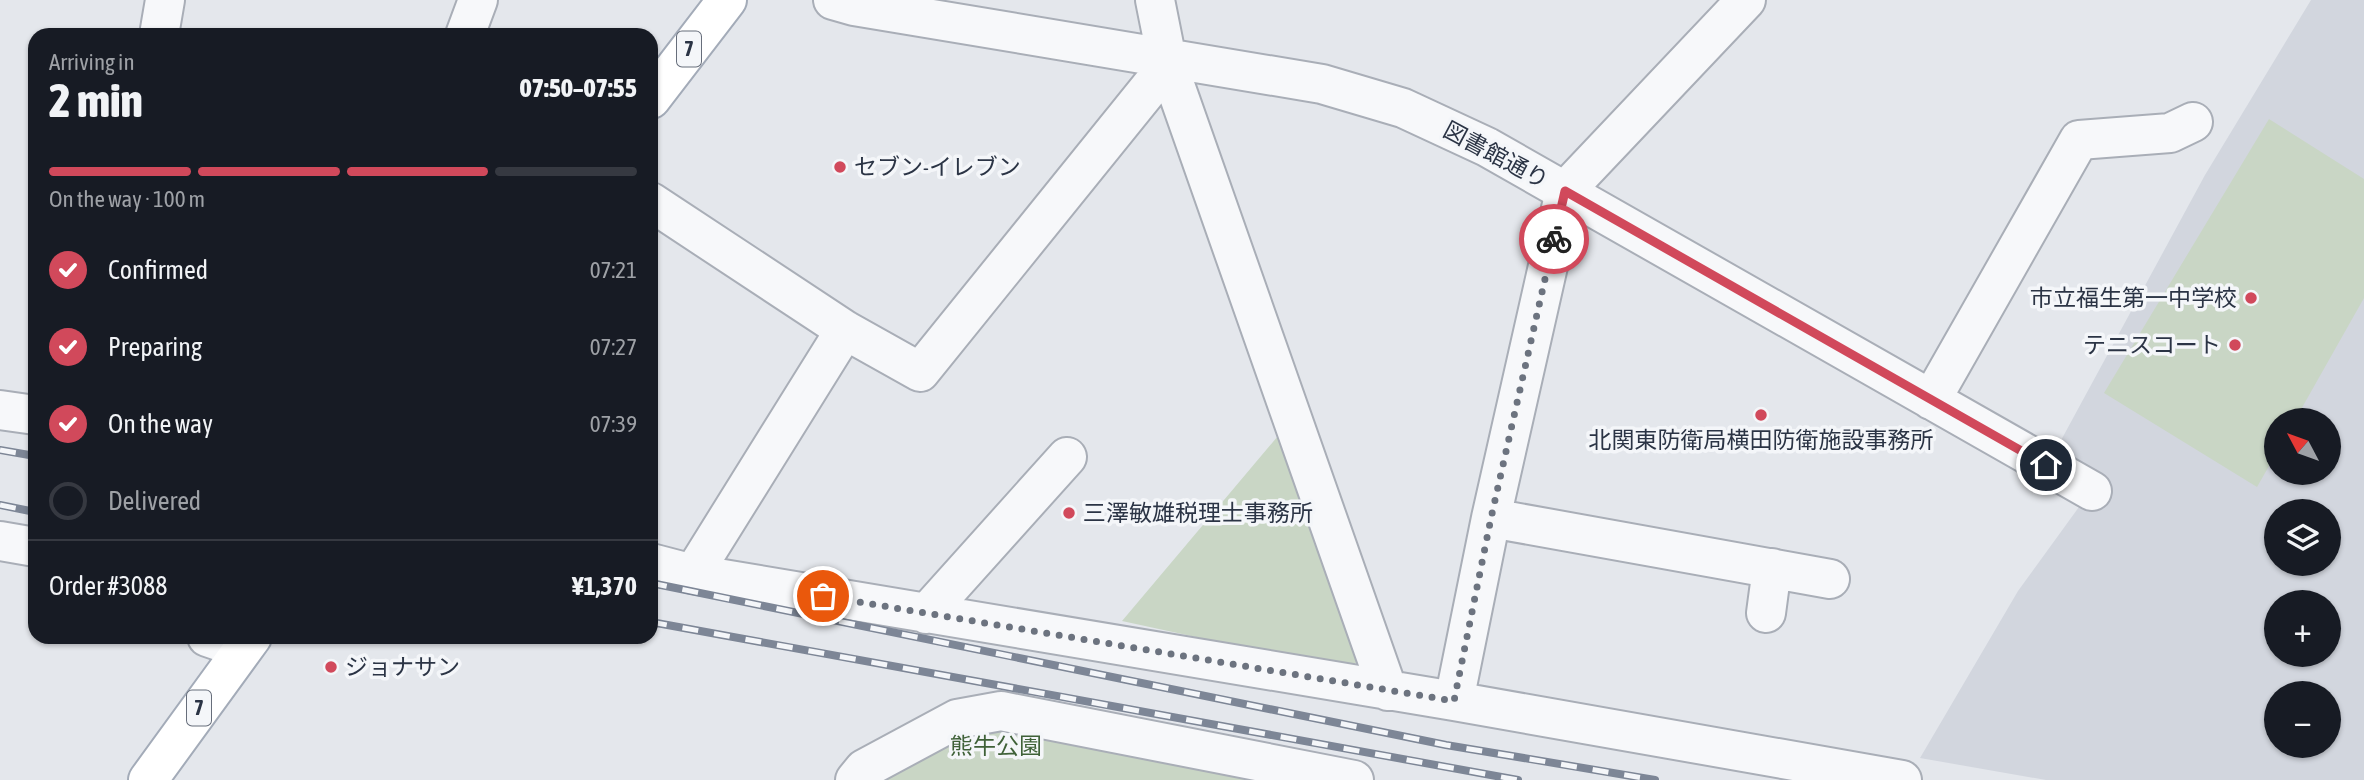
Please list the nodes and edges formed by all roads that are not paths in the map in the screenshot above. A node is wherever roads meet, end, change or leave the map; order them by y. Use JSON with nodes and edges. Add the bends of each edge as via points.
{"nodes":[{"id":1,"x":165,"y":0,"type":"edge"},
{"id":2,"x":478,"y":0,"type":"edge"},
{"id":3,"x":727,"y":0,"type":"edge"},
{"id":4,"x":833,"y":0,"type":"edge"},
{"id":5,"x":1155,"y":0,"type":"edge"},
{"id":6,"x":1746,"y":0,"type":"edge"},
{"id":7,"x":160,"y":28,"type":"edge"},
{"id":8,"x":468,"y":28,"type":"edge"},
{"id":9,"x":1166,"y":61,"type":"junction"},
{"id":10,"x":658,"y":90,"type":"edge"},
{"id":11,"x":2193,"y":122,"type":"dead end"},
{"id":12,"x":1565,"y":191,"type":"junction"},
{"id":13,"x":658,"y":207,"type":"edge"},
{"id":14,"x":845,"y":330,"type":"junction"},
{"id":15,"x":1931,"y":400,"type":"junction"},
{"id":16,"x":0,"y":410,"type":"edge"},
{"id":17,"x":28,"y":414,"type":"edge"},
{"id":18,"x":1067,"y":457,"type":"dead end"},
{"id":19,"x":2092,"y":491,"type":"dead end"},
{"id":20,"x":1491,"y":518,"type":"junction"},
{"id":21,"x":0,"y":541,"type":"edge"},
{"id":22,"x":28,"y":546,"type":"edge"},
{"id":23,"x":658,"y":565,"type":"edge"},
{"id":24,"x":1772,"y":568,"type":"junction"},
{"id":25,"x":693,"y":575,"type":"junction"},
{"id":26,"x":1830,"y":579,"type":"dead end"},
{"id":27,"x":1766,"y":613,"type":"dead end"},
{"id":28,"x":926,"y":614,"type":"junction"},
{"id":29,"x":232,"y":644,"type":"edge"},
{"id":30,"x":1388,"y":691,"type":"junction"},
{"id":31,"x":1454,"y":701,"type":"junction"},
{"id":32,"x":148,"y":780,"type":"edge"},
{"id":33,"x":855,"y":780,"type":"edge"},
{"id":34,"x":1354,"y":780,"type":"edge"},
{"id":35,"x":1902,"y":780,"type":"edge"}],
"edges":[{"from":1,"to":7,"type":"street"},
{"from":2,"to":8,"type":"street"},
{"from":3,"to":10,"type":"main road","number":"7"},
{"from":4,"to":9,"type":"street","name":"図書館通り"},
{"from":5,"to":9,"type":"street"},
{"from":6,"to":12,"type":"street"},
{"from":9,"to":12,"type":"street","name":"図書館通り","via":[[1322,84],[1402,108],[1487,147]]},
{"from":9,"to":14,"type":"street","via":[[920,372]]},
{"from":9,"to":30,"type":"street"},
{"from":11,"to":15,"type":"street","via":[[2170,133],[2079,140]]},
{"from":12,"to":15,"type":"street","name":"図書館通り"},
{"from":12,"to":20,"type":"street"},
{"from":13,"to":14,"type":"street"},
{"from":14,"to":25,"type":"street"},
{"from":15,"to":19,"type":"street","name":"図書館通り"},
{"from":16,"to":17,"type":"street"},
{"from":18,"to":28,"type":"street"},
{"from":20,"to":24,"type":"street"},
{"from":20,"to":31,"type":"street"},
{"from":21,"to":22,"type":"street"},
{"from":23,"to":25,"type":"street"},
{"from":24,"to":26,"type":"street"},
{"from":24,"to":27,"type":"street"},
{"from":25,"to":28,"type":"street"},
{"from":28,"to":30,"type":"street"},
{"from":29,"to":32,"type":"main road","number":"7"},
{"from":30,"to":31,"type":"street"},
{"from":31,"to":35,"type":"street"},
{"from":33,"to":34,"type":"street","via":[[864,769],[957,719],[1001,711]]}]}
